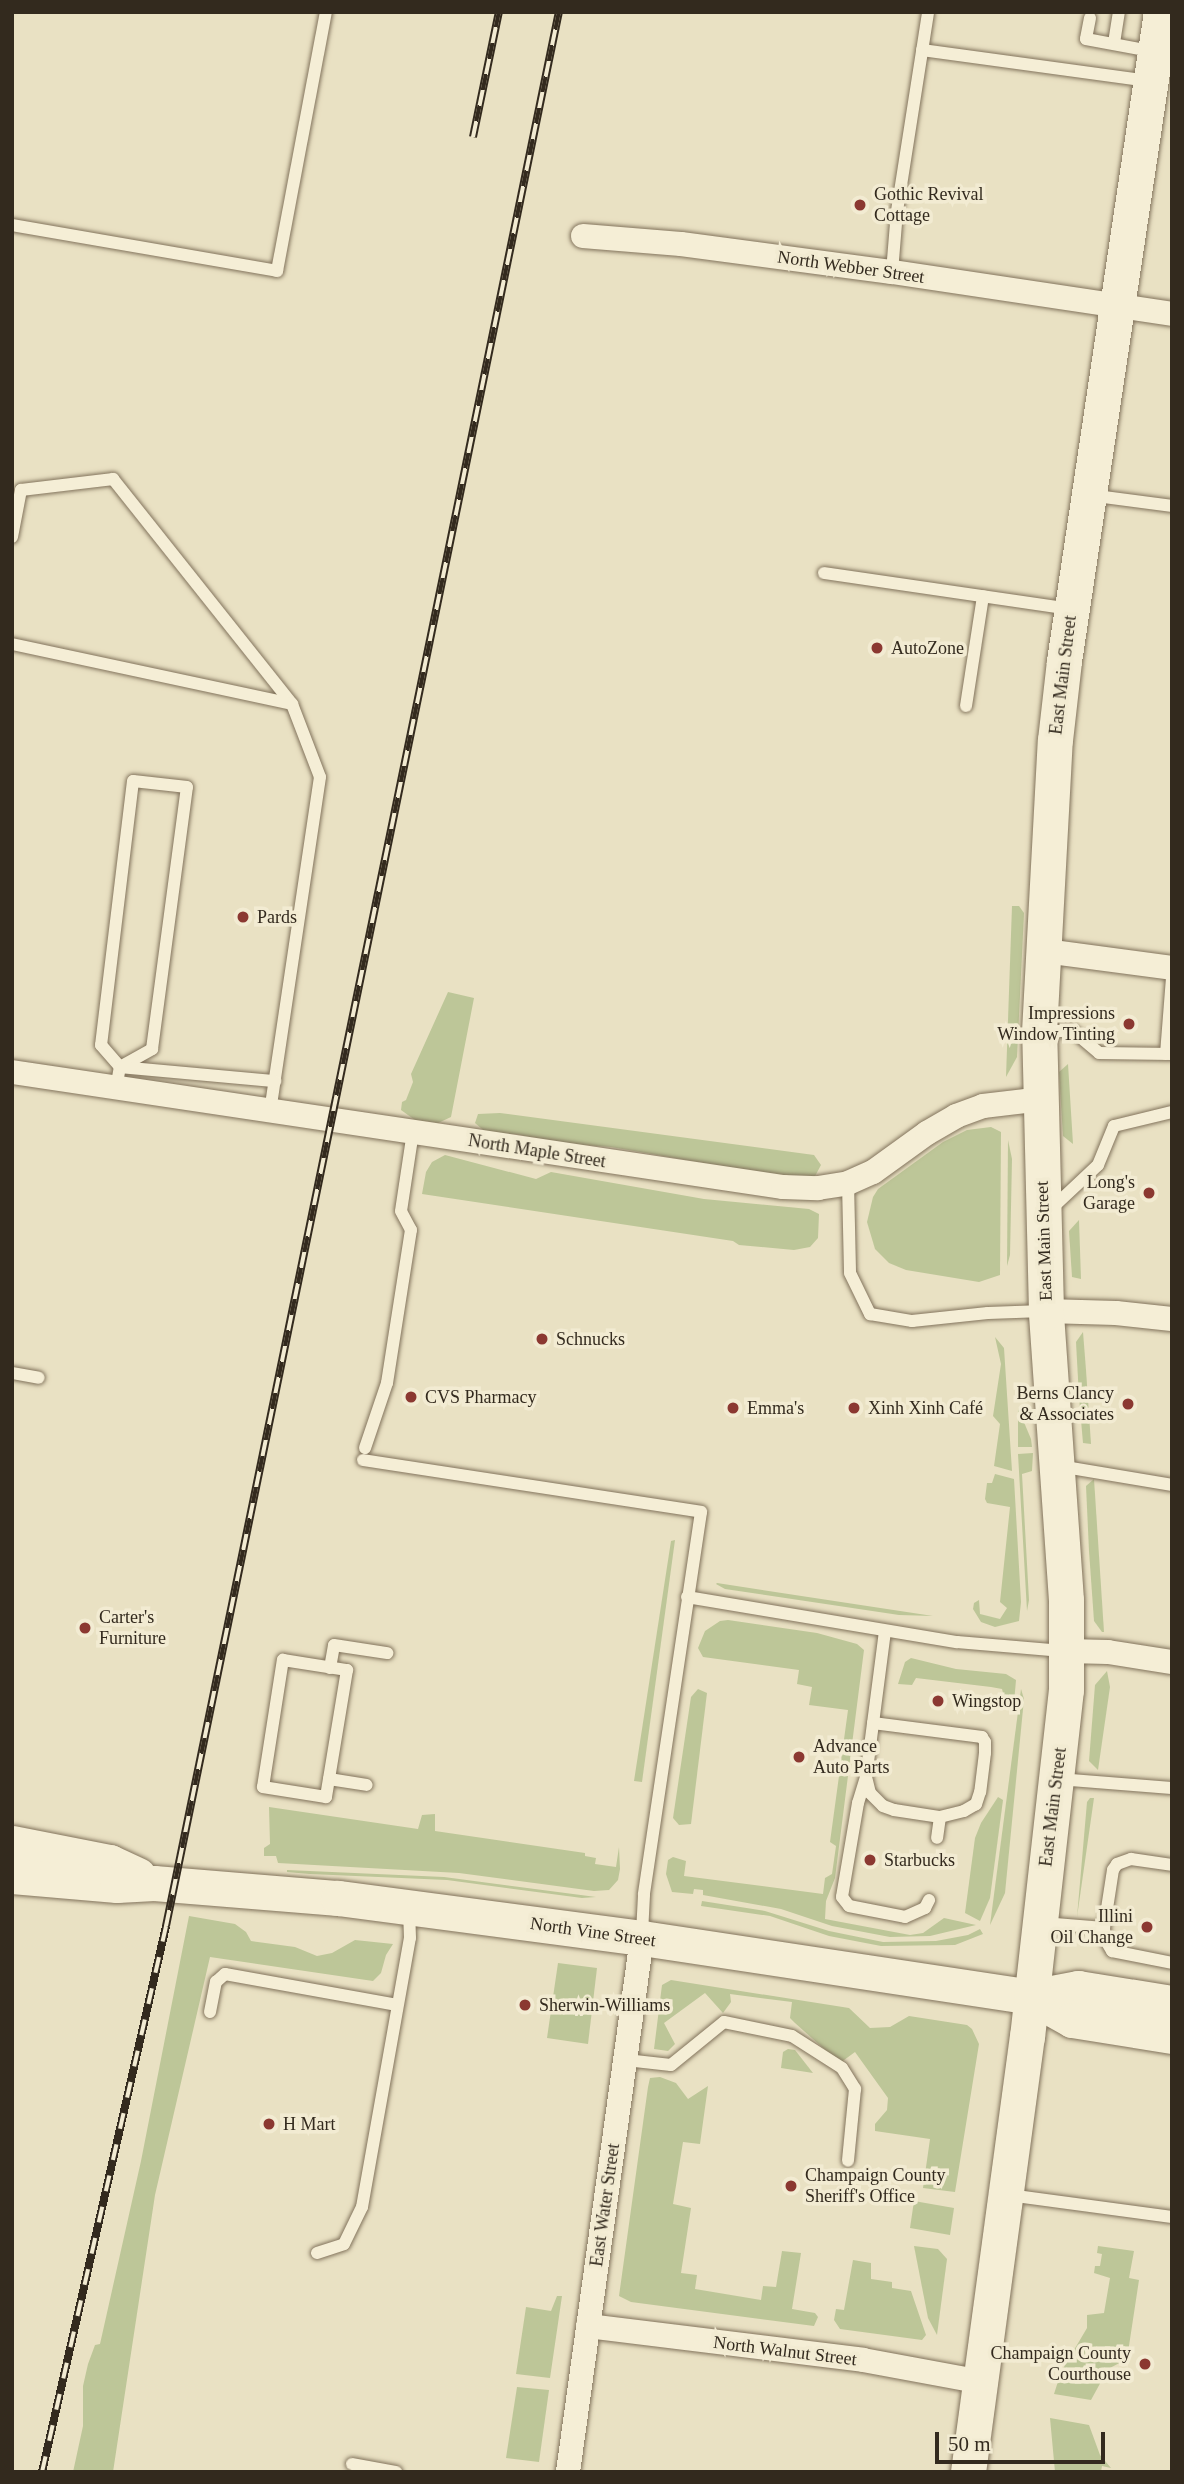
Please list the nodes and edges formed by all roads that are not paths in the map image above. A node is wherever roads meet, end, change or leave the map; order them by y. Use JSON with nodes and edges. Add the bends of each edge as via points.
{"nodes":[{"id":1,"x":326,"y":12,"type":"edge"},
{"id":2,"x":929,"y":12,"type":"edge"},
{"id":3,"x":1119,"y":12,"type":"edge"},
{"id":4,"x":1161,"y":12,"type":"edge"},
{"id":5,"x":1090,"y":18,"type":"dead end"},
{"id":6,"x":1114,"y":43,"type":"junction"},
{"id":7,"x":922,"y":50,"type":"junction"},
{"id":8,"x":1153,"y":67,"type":"junction"},
{"id":9,"x":12,"y":225,"type":"edge"},
{"id":10,"x":583,"y":236,"type":"dead end"},
{"id":11,"x":892,"y":272,"type":"junction"},
{"id":12,"x":1117,"y":306,"type":"junction"},
{"id":13,"x":1172,"y":314,"type":"edge"},
{"id":14,"x":1089,"y":495,"type":"junction"},
{"id":15,"x":1172,"y":506,"type":"edge"},
{"id":16,"x":12,"y":537,"type":"edge"},
{"id":17,"x":824,"y":573,"type":"dead end"},
{"id":18,"x":983,"y":596,"type":"junction"},
{"id":19,"x":1072,"y":609,"type":"junction"},
{"id":20,"x":12,"y":644,"type":"edge"},
{"id":21,"x":292,"y":704,"type":"junction"},
{"id":22,"x":966,"y":706,"type":"dead end"},
{"id":23,"x":1045,"y":951,"type":"junction"},
{"id":24,"x":1172,"y":968,"type":"edge"},
{"id":25,"x":1172,"y":978,"type":"edge"},
{"id":26,"x":1039,"y":1031,"type":"junction"},
{"id":27,"x":1169,"y":1054,"type":"edge"},
{"id":28,"x":12,"y":1072,"type":"edge"},
{"id":29,"x":118,"y":1078,"type":"junction"},
{"id":30,"x":275,"y":1081,"type":"junction"},
{"id":31,"x":1042,"y":1099,"type":"junction"},
{"id":32,"x":270,"y":1110,"type":"junction"},
{"id":33,"x":1172,"y":1112,"type":"edge"},
{"id":34,"x":413,"y":1132,"type":"junction"},
{"id":35,"x":848,"y":1183,"type":"junction"},
{"id":36,"x":1042,"y":1217,"type":"junction"},
{"id":37,"x":1046,"y":1311,"type":"junction"},
{"id":38,"x":1172,"y":1319,"type":"edge"},
{"id":39,"x":12,"y":1373,"type":"edge"},
{"id":40,"x":38,"y":1378,"type":"dead end"},
{"id":41,"x":1055,"y":1465,"type":"junction"},
{"id":42,"x":1172,"y":1485,"type":"edge"},
{"id":43,"x":687,"y":1597,"type":"junction"},
{"id":44,"x":885,"y":1631,"type":"junction"},
{"id":45,"x":1067,"y":1651,"type":"junction"},
{"id":46,"x":387,"y":1653,"type":"dead end"},
{"id":47,"x":1172,"y":1662,"type":"edge"},
{"id":48,"x":330,"y":1668,"type":"junction"},
{"id":49,"x":873,"y":1723,"type":"junction"},
{"id":50,"x":866,"y":1777,"type":"junction"},
{"id":51,"x":330,"y":1779,"type":"junction"},
{"id":52,"x":1058,"y":1779,"type":"junction"},
{"id":53,"x":367,"y":1785,"type":"dead end"},
{"id":54,"x":1172,"y":1788,"type":"edge"},
{"id":55,"x":940,"y":1817,"type":"junction"},
{"id":56,"x":937,"y":1838,"type":"dead end"},
{"id":57,"x":12,"y":1843,"type":"edge"},
{"id":58,"x":1172,"y":1865,"type":"edge"},
{"id":59,"x":12,"y":1876,"type":"edge"},
{"id":60,"x":154,"y":1883,"type":"junction"},
{"id":61,"x":927,"y":1904,"type":"dead end"},
{"id":62,"x":409,"y":1907,"type":"junction"},
{"id":63,"x":1039,"y":1922,"type":"junction"},
{"id":64,"x":1104,"y":1928,"type":"junction"},
{"id":65,"x":642,"y":1938,"type":"junction"},
{"id":66,"x":1172,"y":1963,"type":"edge"},
{"id":67,"x":1031,"y":1997,"type":"junction"},
{"id":68,"x":1172,"y":2003,"type":"edge"},
{"id":69,"x":397,"y":2005,"type":"junction"},
{"id":70,"x":210,"y":2012,"type":"dead end"},
{"id":71,"x":1172,"y":2036,"type":"edge"},
{"id":72,"x":626,"y":2060,"type":"junction"},
{"id":73,"x":848,"y":2161,"type":"dead end"},
{"id":74,"x":1007,"y":2194,"type":"junction"},
{"id":75,"x":1172,"y":2217,"type":"edge"},
{"id":76,"x":317,"y":2253,"type":"dead end"},
{"id":77,"x":589,"y":2326,"type":"junction"},
{"id":78,"x":982,"y":2382,"type":"junction"},
{"id":79,"x":352,"y":2464,"type":"dead end"},
{"id":80,"x":396,"y":2472,"type":"edge"},
{"id":81,"x":568,"y":2472,"type":"edge"},
{"id":82,"x":968,"y":2472,"type":"edge"}],
"edges":[{"from":1,"to":9,"type":"lane","via":[[277,271]]},
{"from":2,"to":7,"type":"lane"},
{"from":3,"to":6,"type":"lane"},
{"from":4,"to":8,"type":"main road","name":"East Main Street"},
{"from":5,"to":6,"type":"lane","via":[[1086,39]]},
{"from":6,"to":8,"type":"lane"},
{"from":7,"to":8,"type":"lane"},
{"from":7,"to":11,"type":"lane"},
{"from":8,"to":12,"type":"main road","name":"East Main Street"},
{"from":10,"to":11,"type":"street","name":"North Webber Street"},
{"from":11,"to":12,"type":"street","name":"North Webber Street"},
{"from":12,"to":13,"type":"street","name":"North Webber Street"},
{"from":12,"to":14,"type":"main road","name":"East Main Street"},
{"from":14,"to":15,"type":"lane"},
{"from":14,"to":19,"type":"main road","name":"East Main Street"},
{"from":16,"to":21,"type":"lane","via":[[21,491],[113,479]]},
{"from":17,"to":18,"type":"lane"},
{"from":18,"to":19,"type":"lane"},
{"from":18,"to":22,"type":"lane"},
{"from":19,"to":23,"type":"main road","name":"East Main Street","via":[[1055,740]]},
{"from":20,"to":21,"type":"lane"},
{"from":21,"to":30,"type":"lane","via":[[320,777]]},
{"from":23,"to":24,"type":"street"},
{"from":23,"to":26,"type":"main road","name":"East Main Street"},
{"from":25,"to":27,"type":"lane"},
{"from":26,"to":27,"type":"lane","via":[[1073,1031],[1099,1053]]},
{"from":26,"to":31,"type":"main road","name":"East Main Street"},
{"from":28,"to":29,"type":"street","name":"North Maple Street"},
{"from":29,"to":29,"type":"lane","via":[[152,1049],[187,787],[133,781],[101,1045]]},
{"from":29,"to":30,"type":"lane"},
{"from":29,"to":32,"type":"street","name":"North Maple Street"},
{"from":30,"to":32,"type":"lane"},
{"from":31,"to":35,"type":"street","name":"North Maple Street","via":[[983,1106],[956,1116],[873,1172]]},
{"from":31,"to":36,"type":"main road","name":"East Main Street"},
{"from":32,"to":34,"type":"street","name":"North Maple Street"},
{"from":33,"to":36,"type":"lane","via":[[1115,1126],[1098,1165]]},
{"from":34,"to":35,"type":"street","name":"North Maple Street","via":[[783,1187]]},
{"from":34,"to":43,"type":"lane","via":[[401,1211],[411,1230],[387,1383],[364,1454],[701,1512]]},
{"from":35,"to":37,"type":"lane","via":[[850,1273],[870,1314],[912,1321]]},
{"from":36,"to":37,"type":"main road","name":"East Main Street"},
{"from":37,"to":38,"type":"street"},
{"from":37,"to":41,"type":"main road","name":"East Main Street"},
{"from":39,"to":40,"type":"lane"},
{"from":41,"to":42,"type":"lane"},
{"from":41,"to":45,"type":"main road","name":"East Main Street"},
{"from":43,"to":44,"type":"lane"},
{"from":43,"to":65,"type":"lane","via":[[644,1895]]},
{"from":44,"to":45,"type":"lane","via":[[1022,1650]]},
{"from":44,"to":49,"type":"lane"},
{"from":45,"to":47,"type":"street"},
{"from":45,"to":52,"type":"main road","name":"East Main Street"},
{"from":46,"to":48,"type":"lane","via":[[334,1645]]},
{"from":48,"to":51,"type":"lane","via":[[347,1670]]},
{"from":48,"to":51,"type":"lane","via":[[284,1660],[262,1787],[326,1797]]},
{"from":49,"to":50,"type":"lane"},
{"from":49,"to":55,"type":"lane","via":[[982,1737],[985,1753],[976,1804]]},
{"from":50,"to":55,"type":"lane","via":[[870,1793],[883,1806]]},
{"from":50,"to":61,"type":"lane","via":[[842,1897],[849,1906],[905,1917]]},
{"from":51,"to":53,"type":"lane"},
{"from":52,"to":54,"type":"lane"},
{"from":52,"to":63,"type":"main road","name":"East Main Street"},
{"from":55,"to":56,"type":"lane"},
{"from":57,"to":60,"type":"main road","name":"North Vine Street","via":[[110,1862]]},
{"from":58,"to":64,"type":"lane","via":[[1131,1860],[1117,1864]]},
{"from":59,"to":60,"type":"main road","name":"North Vine Street","via":[[117,1885]]},
{"from":60,"to":62,"type":"main road","name":"North Vine Street"},
{"from":62,"to":65,"type":"main road","name":"North Vine Street"},
{"from":62,"to":69,"type":"lane","via":[[410,1938]]},
{"from":63,"to":64,"type":"lane"},
{"from":63,"to":67,"type":"main road","name":"East Main Street"},
{"from":64,"to":66,"type":"lane","via":[[1112,1951]]},
{"from":65,"to":67,"type":"main road","name":"North Vine Street"},
{"from":65,"to":72,"type":"street","name":"East Water Street"},
{"from":67,"to":68,"type":"main road","via":[[1078,1988]]},
{"from":67,"to":71,"type":"main road","via":[[1072,2020]]},
{"from":67,"to":74,"type":"main road","name":"East Main Street"},
{"from":69,"to":70,"type":"lane","via":[[225,1974],[216,1982]]},
{"from":69,"to":76,"type":"lane","via":[[362,2207],[344,2245]]},
{"from":72,"to":73,"type":"lane","via":[[671,2065],[724,2022],[792,2036],[842,2068],[855,2089]]},
{"from":72,"to":77,"type":"street","name":"East Water Street"},
{"from":74,"to":75,"type":"lane"},
{"from":74,"to":78,"type":"main road","name":"East Main Street"},
{"from":77,"to":78,"type":"street","name":"North Walnut Street","via":[[863,2360]]},
{"from":77,"to":81,"type":"street","name":"East Water Street"},
{"from":78,"to":82,"type":"main road","name":"East Main Street"},
{"from":79,"to":80,"type":"lane"}]}
